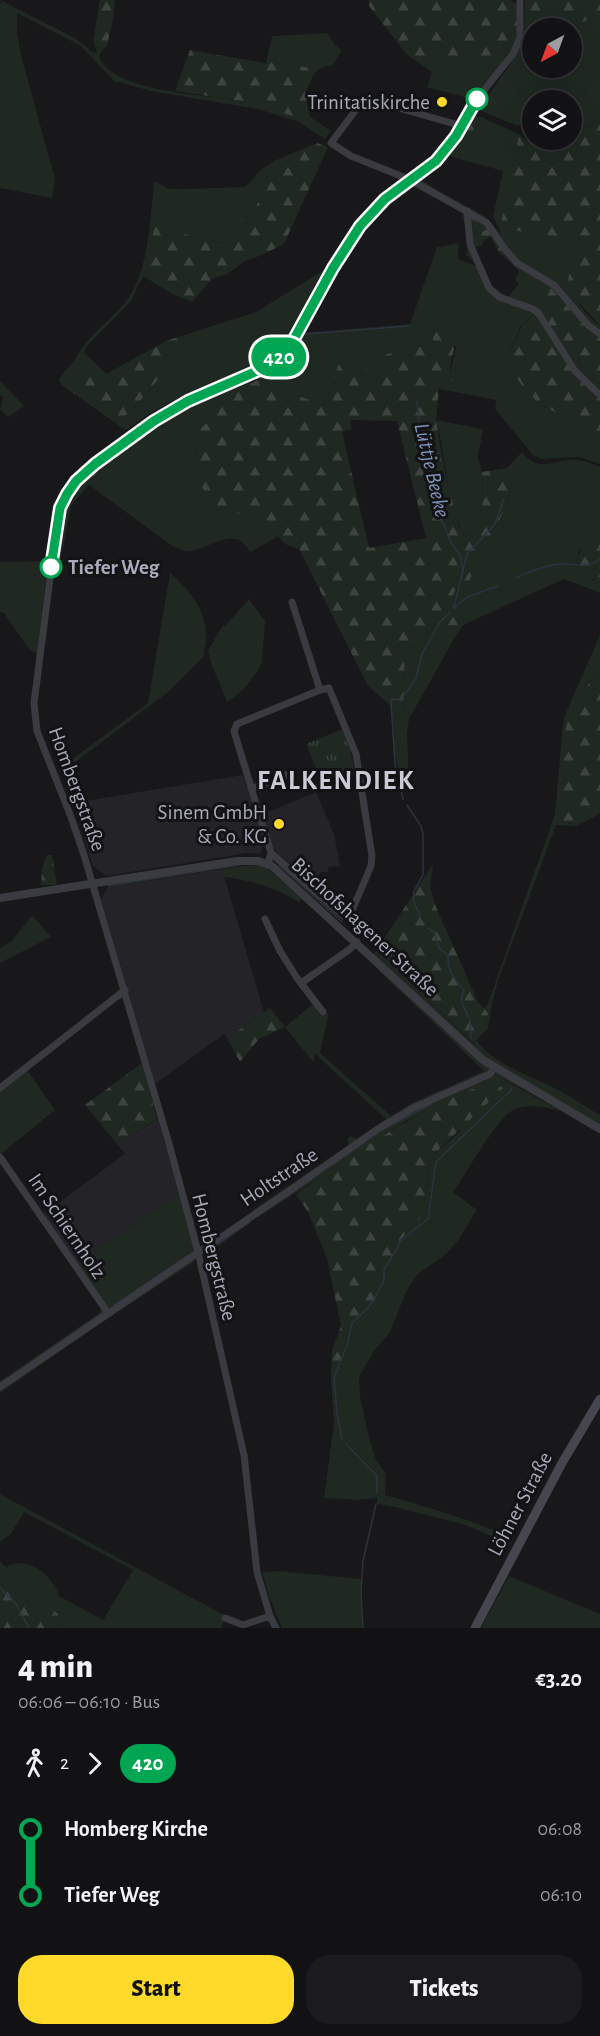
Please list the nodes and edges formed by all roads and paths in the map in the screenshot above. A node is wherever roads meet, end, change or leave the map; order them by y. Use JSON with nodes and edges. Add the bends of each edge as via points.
{"nodes":[{"id":1,"x":520,"y":0,"type":"edge"},
{"id":2,"x":462,"y":126,"type":"junction"},
{"id":3,"x":411,"y":180,"type":"junction"},
{"id":4,"x":467,"y":211,"type":"junction"},
{"id":5,"x":600,"y":334,"type":"edge"},
{"id":6,"x":600,"y":395,"type":"edge"},
{"id":7,"x":292,"y":602,"type":"dead end"},
{"id":8,"x":320,"y":690,"type":"junction"},
{"id":9,"x":291,"y":772,"type":"dead end"},
{"id":10,"x":251,"y":789,"type":"junction"},
{"id":11,"x":271,"y":853,"type":"junction"},
{"id":12,"x":268,"y":864,"type":"junction"},
{"id":13,"x":92,"y":885,"type":"junction"},
{"id":14,"x":0,"y":898,"type":"edge"},
{"id":15,"x":265,"y":919,"type":"dead end"},
{"id":16,"x":357,"y":942,"type":"junction"},
{"id":17,"x":301,"y":983,"type":"junction"},
{"id":18,"x":125,"y":990,"type":"junction"},
{"id":19,"x":323,"y":1012,"type":"dead end"},
{"id":20,"x":494,"y":1068,"type":"junction"},
{"id":21,"x":0,"y":1088,"type":"edge"},
{"id":22,"x":600,"y":1129,"type":"edge"},
{"id":23,"x":0,"y":1157,"type":"edge"},
{"id":24,"x":198,"y":1252,"type":"junction"},
{"id":25,"x":108,"y":1313,"type":"junction"},
{"id":26,"x":0,"y":1387,"type":"edge"},
{"id":27,"x":600,"y":1399,"type":"edge"},
{"id":28,"x":270,"y":1616,"type":"junction"},
{"id":29,"x":225,"y":1618,"type":"dead end"},
{"id":30,"x":276,"y":1628,"type":"edge"},
{"id":31,"x":475,"y":1628,"type":"edge"}],
"edges":[{"from":1,"to":2,"type":"street","name":"Hombergstraße","via":[[518,44]]},
{"from":2,"to":3,"type":"street","name":"Hombergstraße","via":[[436,161]]},
{"from":2,"to":3,"type":"street","via":[[367,99],[361,104],[331,143],[351,156]]},
{"from":3,"to":4,"type":"street"},
{"from":3,"to":13,"type":"street","name":"Hombergstraße","via":[[385,199],[360,226],[281,355],[264,368],[188,401],[154,421],[82,476],[63,501],[34,717]]},
{"from":4,"to":5,"type":"street","via":[[487,222],[517,263],[554,285]]},
{"from":4,"to":6,"type":"street","via":[[470,244],[489,288],[499,297],[539,314],[575,371]]},
{"from":7,"to":8,"type":"street"},
{"from":8,"to":10,"type":"street","via":[[237,724],[234,731]]},
{"from":8,"to":11,"type":"street","via":[[331,691],[353,746],[372,856],[349,916],[343,916]]},
{"from":9,"to":10,"type":"street"},
{"from":10,"to":11,"type":"street"},
{"from":11,"to":12,"type":"street"},
{"from":12,"to":13,"type":"street","name":"Bischofshagener Straße","via":[[237,861]]},
{"from":12,"to":16,"type":"street","name":"Bischofshagener Straße"},
{"from":13,"to":14,"type":"street","name":"Bischofshagener Straße"},
{"from":13,"to":18,"type":"street","name":"Hombergstraße"},
{"from":15,"to":17,"type":"street"},
{"from":16,"to":17,"type":"street"},
{"from":16,"to":20,"type":"street","name":"Bischofshagener Straße"},
{"from":17,"to":19,"type":"street"},
{"from":18,"to":21,"type":"street"},
{"from":18,"to":24,"type":"street","name":"Hombergstraße"},
{"from":20,"to":22,"type":"street","name":"Bischofshagener Straße"},
{"from":20,"to":24,"type":"street","name":"Holtstraße","via":[[490,1074],[413,1108],[376,1130]]},
{"from":23,"to":25,"type":"street","name":"Im Schiernholz"},
{"from":24,"to":25,"type":"street","name":"Holtstraße"},
{"from":24,"to":28,"type":"street","name":"Hombergstraße","via":[[244,1455],[257,1572]]},
{"from":25,"to":26,"type":"street","name":"Holtstraße"},
{"from":27,"to":31,"type":"main road","name":"Löhner Straße"},
{"from":28,"to":29,"type":"street","via":[[243,1625]]},
{"from":28,"to":30,"type":"street","name":"Hombergstraße"}]}
